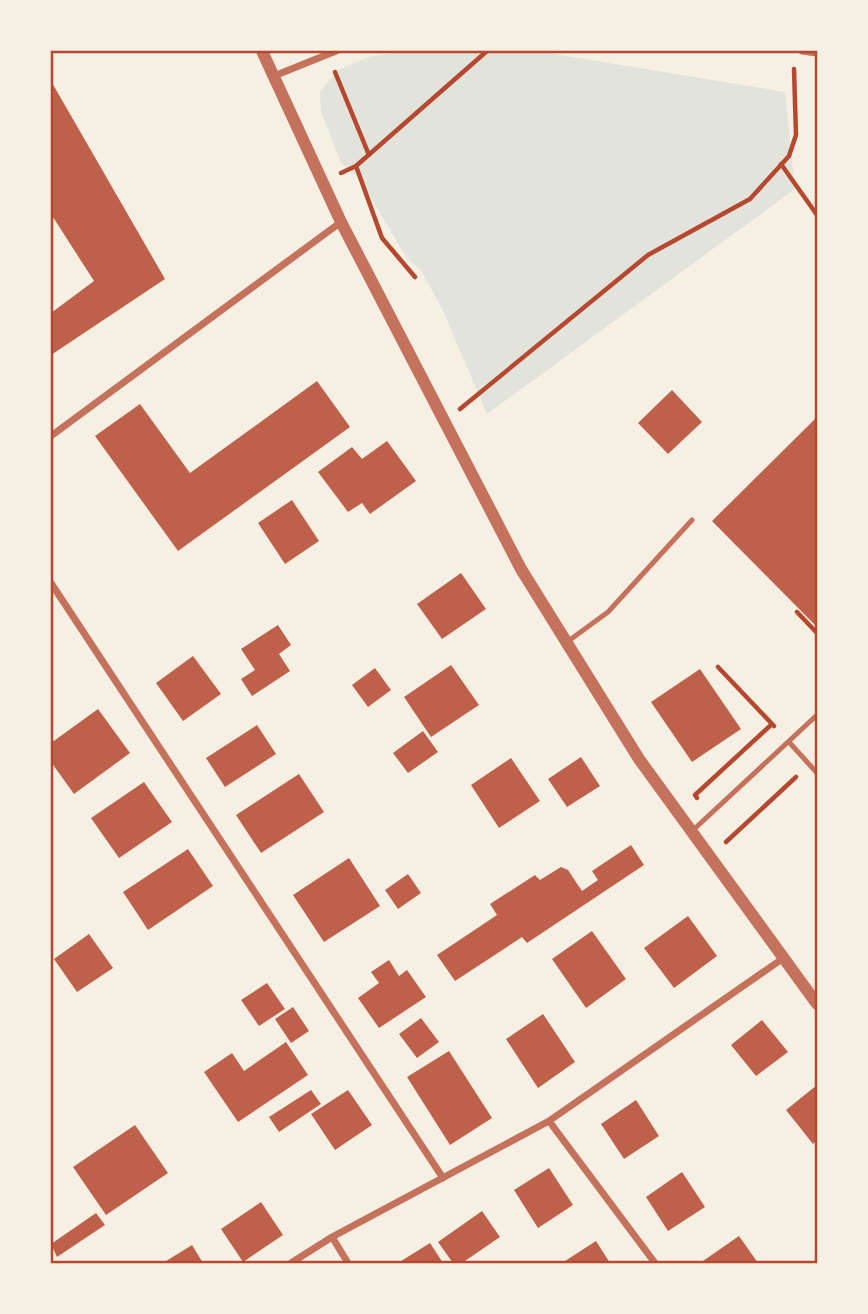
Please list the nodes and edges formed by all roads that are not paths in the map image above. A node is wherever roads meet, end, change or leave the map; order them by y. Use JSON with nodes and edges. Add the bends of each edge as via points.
{"nodes":[{"id":1,"x":262,"y":51,"type":"edge"},
{"id":2,"x":336,"y":51,"type":"edge"},
{"id":3,"x":802,"y":51,"type":"edge"},
{"id":4,"x":817,"y":53,"type":"edge"},
{"id":5,"x":274,"y":76,"type":"junction"},
{"id":6,"x":341,"y":222,"type":"junction"},
{"id":7,"x":51,"y":436,"type":"edge"},
{"id":8,"x":692,"y":520,"type":"dead end"},
{"id":9,"x":51,"y":583,"type":"edge"},
{"id":10,"x":566,"y":642,"type":"junction"},
{"id":11,"x":817,"y":715,"type":"edge"},
{"id":12,"x":789,"y":742,"type":"junction"},
{"id":13,"x":817,"y":773,"type":"edge"},
{"id":14,"x":691,"y":832,"type":"junction"},
{"id":15,"x":782,"y":959,"type":"junction"},
{"id":16,"x":817,"y":1004,"type":"edge"},
{"id":17,"x":549,"y":1121,"type":"junction"},
{"id":18,"x":443,"y":1178,"type":"junction"},
{"id":19,"x":332,"y":1237,"type":"junction"},
{"id":20,"x":291,"y":1263,"type":"edge"},
{"id":21,"x":348,"y":1263,"type":"edge"},
{"id":22,"x":655,"y":1263,"type":"edge"}],
"edges":[{"from":1,"to":5,"type":"street"},
{"from":2,"to":5,"type":"street"},
{"from":3,"to":4,"type":"street"},
{"from":5,"to":6,"type":"street"},
{"from":6,"to":7,"type":"street"},
{"from":6,"to":10,"type":"street","via":[[521,569]]},
{"from":8,"to":10,"type":"lane","via":[[608,612]]},
{"from":9,"to":18,"type":"street"},
{"from":10,"to":14,"type":"street"},
{"from":11,"to":12,"type":"lane"},
{"from":12,"to":13,"type":"lane"},
{"from":12,"to":14,"type":"lane"},
{"from":14,"to":15,"type":"street"},
{"from":15,"to":16,"type":"street"},
{"from":15,"to":17,"type":"street"},
{"from":17,"to":18,"type":"street"},
{"from":17,"to":22,"type":"street"},
{"from":18,"to":19,"type":"street"},
{"from":19,"to":20,"type":"street"},
{"from":19,"to":21,"type":"street"}]}
